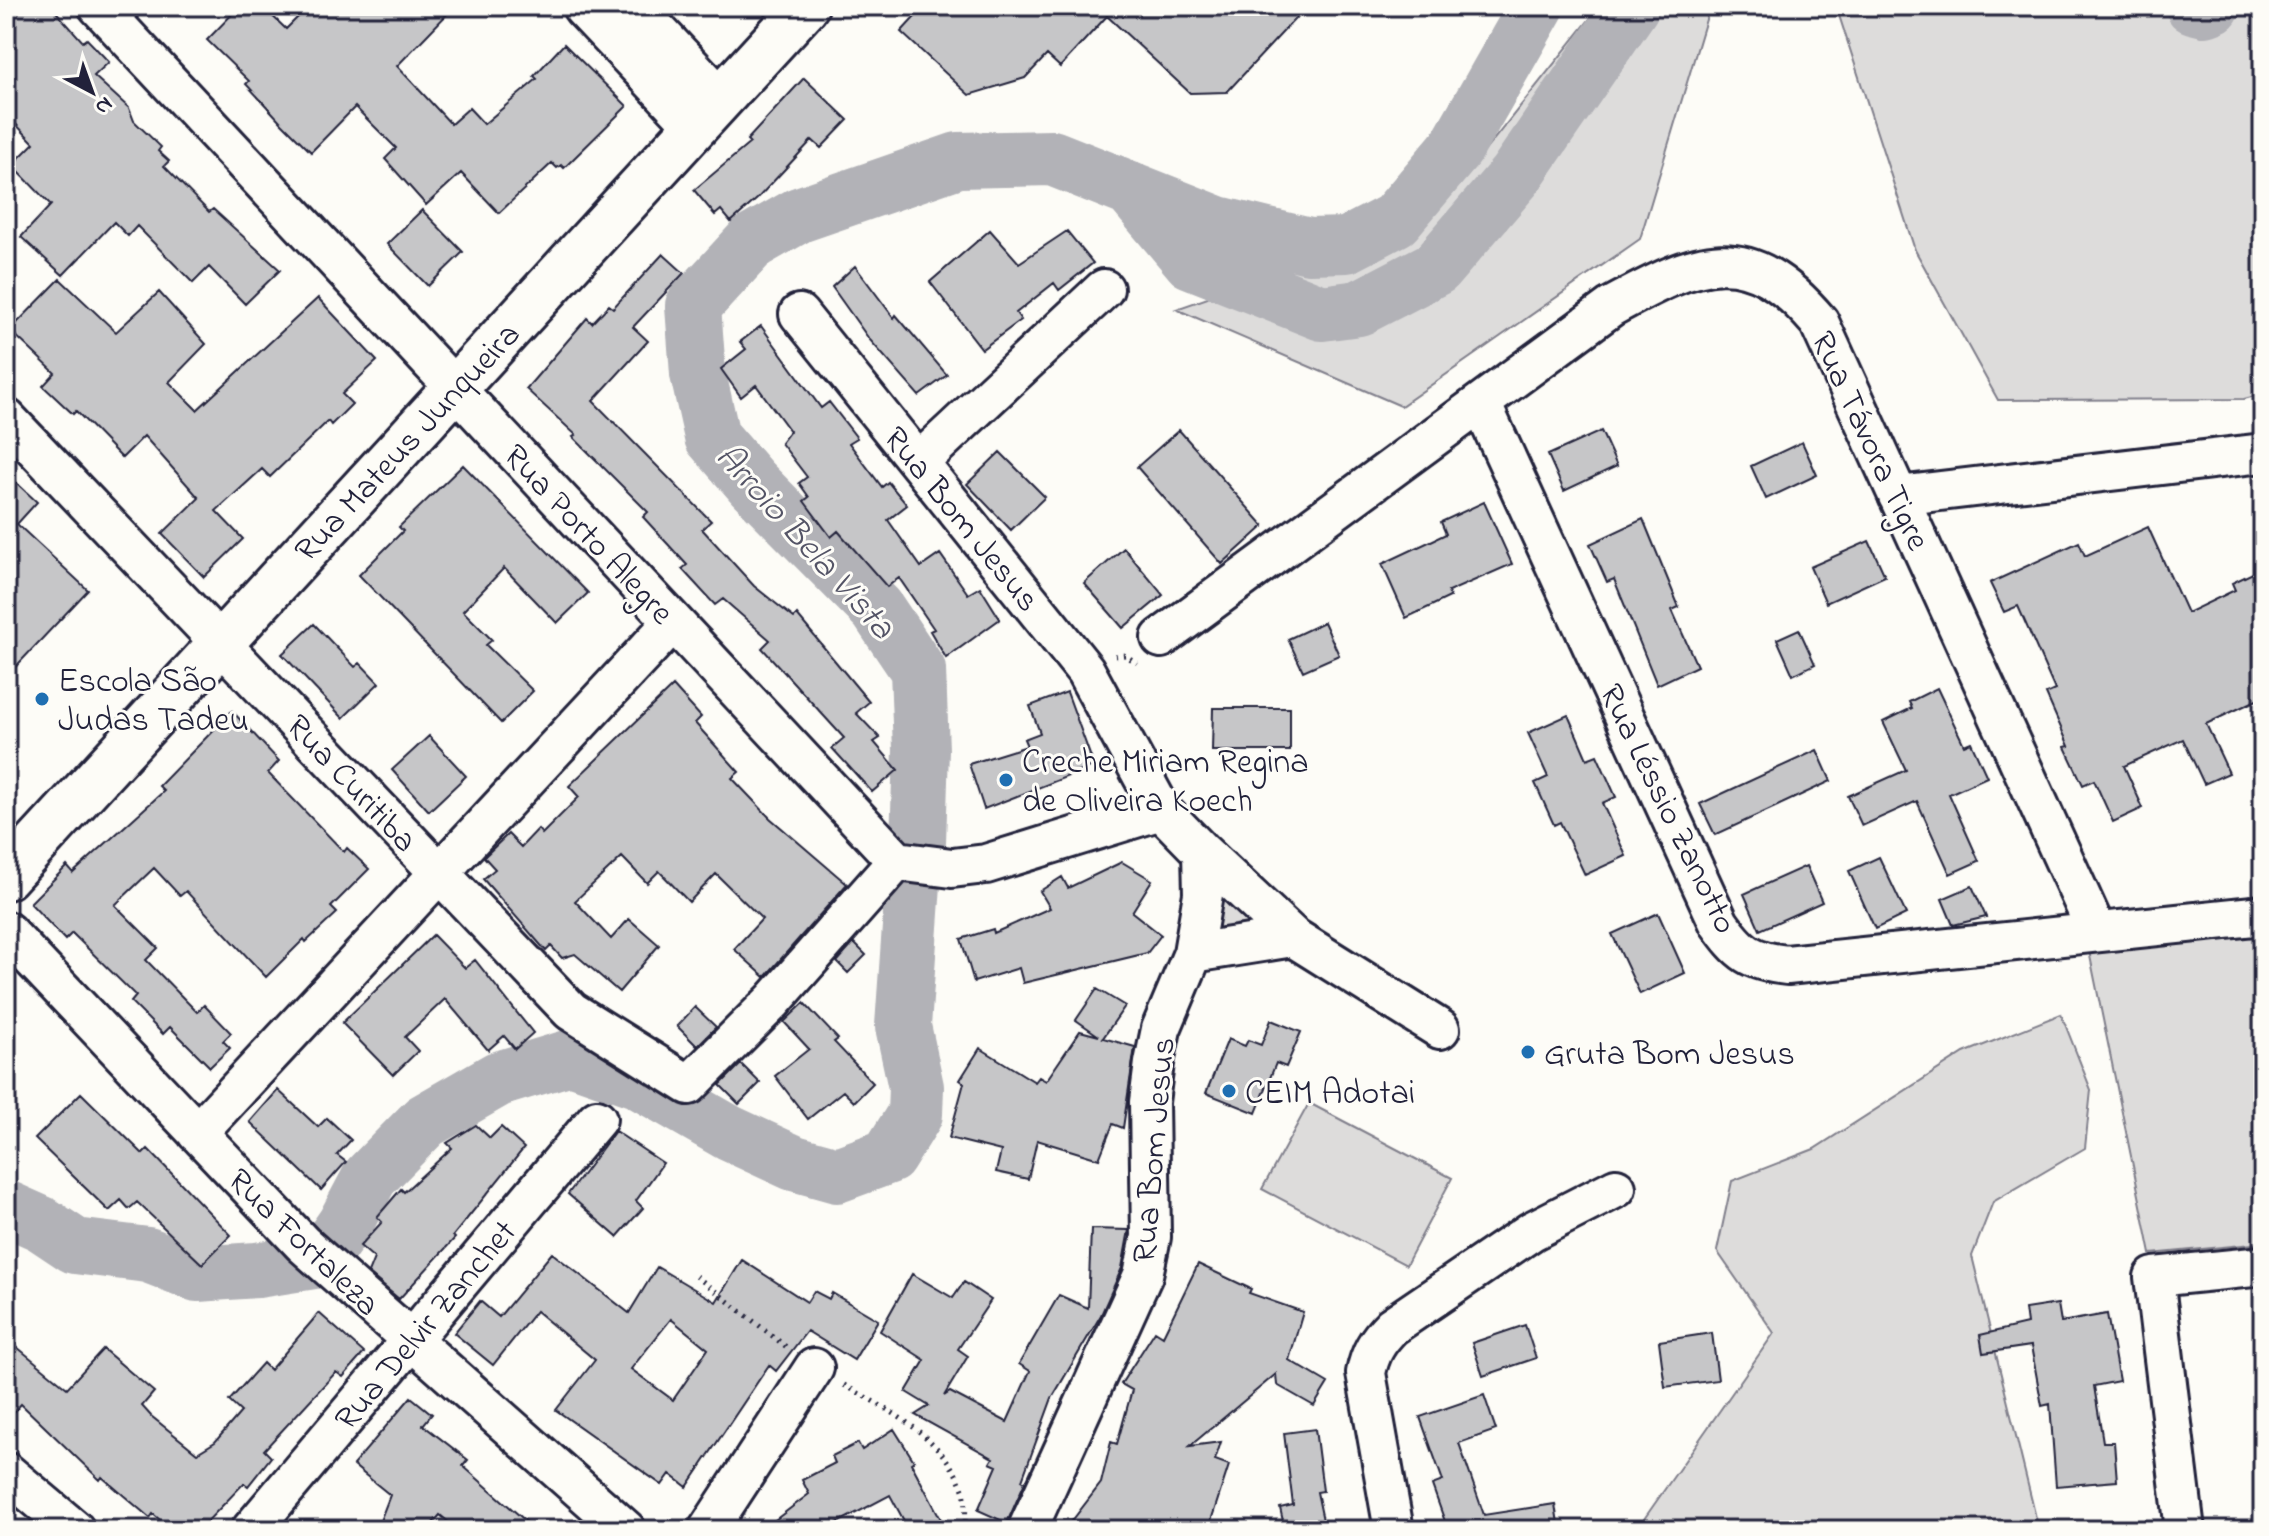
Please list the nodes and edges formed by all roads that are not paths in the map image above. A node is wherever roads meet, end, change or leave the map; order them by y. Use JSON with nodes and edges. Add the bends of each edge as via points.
{"nodes":[{"id":1,"x":98,"y":6,"type":"edge"},
{"id":2,"x":585,"y":6,"type":"edge"},
{"id":3,"x":630,"y":6,"type":"edge"},
{"id":4,"x":806,"y":6,"type":"edge"},
{"id":5,"x":708,"y":112,"type":"junction"},
{"id":6,"x":1104,"y":289,"type":"dead end"},
{"id":7,"x":799,"y":314,"type":"dead end"},
{"id":8,"x":454,"y":388,"type":"junction"},
{"id":9,"x":1481,"y":403,"type":"junction"},
{"id":10,"x":6,"y":418,"type":"edge"},
{"id":11,"x":919,"y":462,"type":"junction"},
{"id":12,"x":2258,"y":465,"type":"edge"},
{"id":13,"x":1898,"y":496,"type":"junction"},
{"id":14,"x":673,"y":622,"type":"junction"},
{"id":15,"x":1161,"y":638,"type":"road end"},
{"id":16,"x":221,"y":642,"type":"junction"},
{"id":17,"x":1161,"y":810,"type":"junction"},
{"id":18,"x":1202,"y":852,"type":"junction"},
{"id":19,"x":897,"y":861,"type":"junction"},
{"id":20,"x":439,"y":873,"type":"junction"},
{"id":21,"x":6,"y":877,"type":"edge"},
{"id":22,"x":2263,"y":915,"type":"edge"},
{"id":23,"x":6,"y":931,"type":"edge"},
{"id":24,"x":2097,"y":932,"type":"junction"},
{"id":25,"x":1293,"y":937,"type":"junction"},
{"id":26,"x":1193,"y":953,"type":"junction"},
{"id":27,"x":1440,"y":1029,"type":"dead end"},
{"id":28,"x":597,"y":1119,"type":"dead end"},
{"id":29,"x":197,"y":1133,"type":"junction"},
{"id":30,"x":1616,"y":1188,"type":"dead end"},
{"id":31,"x":2263,"y":1266,"type":"edge"},
{"id":32,"x":410,"y":1341,"type":"junction"},
{"id":33,"x":814,"y":1368,"type":"road end"},
{"id":34,"x":6,"y":1472,"type":"edge"},
{"id":35,"x":75,"y":1530,"type":"edge"},
{"id":36,"x":251,"y":1530,"type":"edge"},
{"id":37,"x":626,"y":1530,"type":"edge"},
{"id":38,"x":708,"y":1530,"type":"edge"},
{"id":39,"x":1027,"y":1530,"type":"edge"},
{"id":40,"x":1394,"y":1530,"type":"edge"},
{"id":41,"x":2185,"y":1530,"type":"edge"}],
"edges":[{"from":1,"to":8,"type":"street","name":"Rua Porto Alegre"},
{"from":2,"to":5,"type":"main road"},
{"from":3,"to":5,"type":"main road"},
{"from":4,"to":5,"type":"main road","name":"Rua Mateus Junqueira"},
{"from":5,"to":8,"type":"main road","name":"Rua Mateus Junqueira"},
{"from":6,"to":11,"type":"street"},
{"from":7,"to":11,"type":"street","name":"Rua Bom Jesus"},
{"from":8,"to":14,"type":"street","name":"Rua Porto Alegre"},
{"from":8,"to":16,"type":"main road","name":"Rua Mateus Junqueira"},
{"from":9,"to":13,"type":"street","name":"Rua Távora Tigre","via":[[1611,307],[1669,275],[1717,263],[1754,269],[1792,290],[1819,322]]},
{"from":9,"to":15,"type":"street","name":"Rua Távora Tigre"},
{"from":9,"to":24,"type":"street","name":"Rua Léssio Zanotto","via":[[1719,923],[1735,946],[1758,962],[1787,965]]},
{"from":10,"to":16,"type":"street","name":"Rua Curitiba"},
{"from":11,"to":17,"type":"street","name":"Rua Bom Jesus","via":[[1085,670]]},
{"from":12,"to":13,"type":"street"},
{"from":13,"to":24,"type":"street","name":"Rua Távora Tigre"},
{"from":14,"to":19,"type":"street","name":"Rua Porto Alegre"},
{"from":14,"to":20,"type":"street"},
{"from":16,"to":20,"type":"street","name":"Rua Curitiba"},
{"from":16,"to":21,"type":"main road","name":"Rua Mateus Junqueira"},
{"from":17,"to":18,"type":"street","name":"Rua Bom Jesus"},
{"from":17,"to":19,"type":"street","via":[[986,864],[952,868]]},
{"from":18,"to":25,"type":"street"},
{"from":18,"to":26,"type":"street","name":"Rua Bom Jesus","via":[[1203,894]]},
{"from":19,"to":20,"type":"street","name":"Rua Curitiba","via":[[782,991],[689,1085],[571,1011]]},
{"from":20,"to":29,"type":"street"},
{"from":22,"to":24,"type":"street","name":"Rua Léssio Zanotto"},
{"from":23,"to":29,"type":"street","name":"Rua Fortaleza"},
{"from":25,"to":26,"type":"street"},
{"from":25,"to":27,"type":"street"},
{"from":26,"to":39,"type":"street","name":"Rua Bom Jesus","via":[[1161,1029],[1154,1063],[1149,1102],[1151,1237],[1143,1275]]},
{"from":28,"to":32,"type":"street","name":"Rua Delvir Zanchet"},
{"from":29,"to":32,"type":"street","name":"Rua Fortaleza","via":[[332,1273]]},
{"from":30,"to":40,"type":"street","via":[[1483,1262],[1392,1326],[1370,1354],[1366,1373]]},
{"from":31,"to":41,"type":"street","via":[[2154,1277]]},
{"from":32,"to":36,"type":"street","name":"Rua Delvir Zanchet"},
{"from":32,"to":37,"type":"street","name":"Rua Fortaleza"},
{"from":33,"to":38,"type":"street"},
{"from":34,"to":35,"type":"street"}]}
